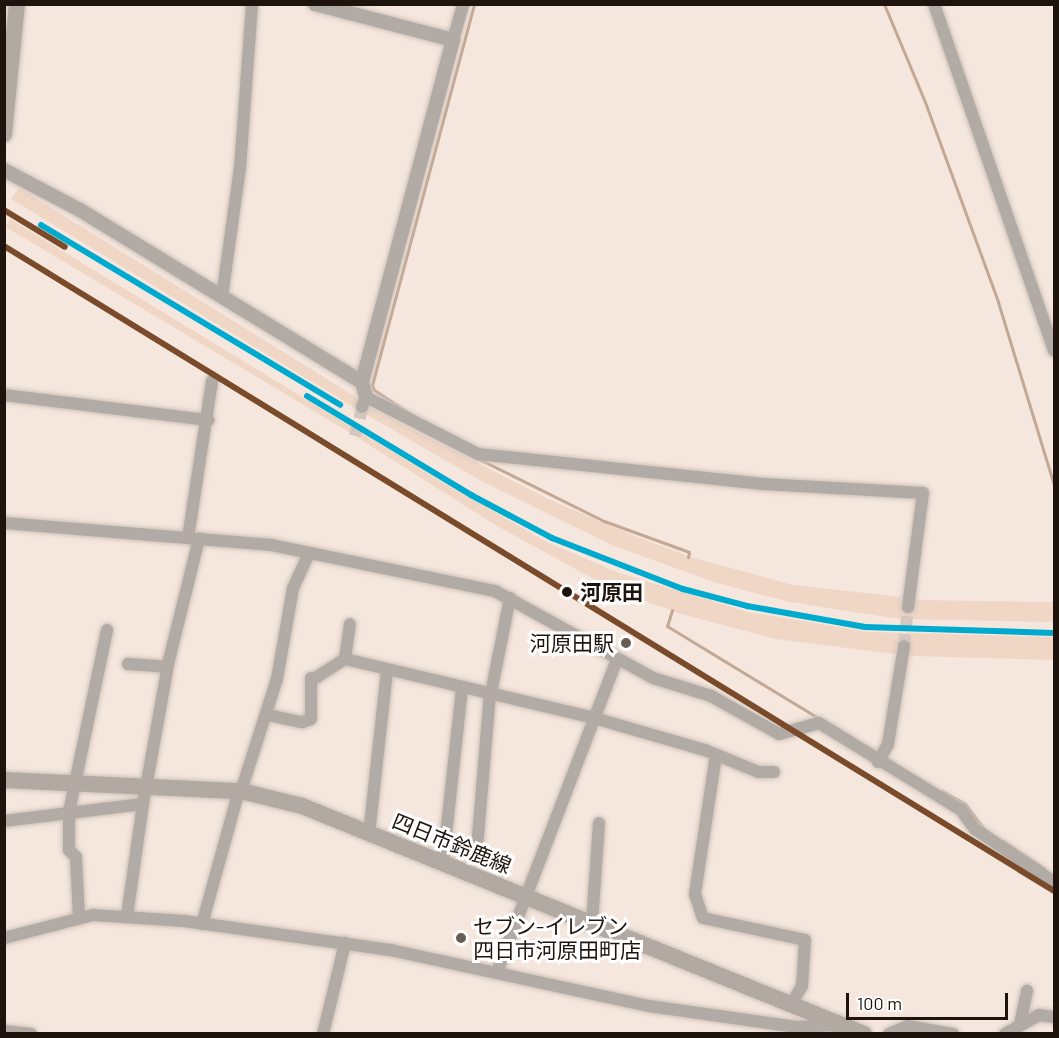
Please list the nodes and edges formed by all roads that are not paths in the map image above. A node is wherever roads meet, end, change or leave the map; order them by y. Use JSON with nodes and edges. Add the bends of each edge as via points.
{"nodes":[{"id":1,"x":17,"y":4,"type":"edge"},
{"id":2,"x":252,"y":4,"type":"edge"},
{"id":3,"x":315,"y":4,"type":"edge"},
{"id":4,"x":463,"y":4,"type":"edge"},
{"id":5,"x":934,"y":4,"type":"edge"},
{"id":6,"x":453,"y":39,"type":"junction"},
{"id":7,"x":4,"y":134,"type":"edge"},
{"id":8,"x":4,"y":170,"type":"edge"},
{"id":9,"x":222,"y":297,"type":"junction"},
{"id":10,"x":1054,"y":351,"type":"edge"},
{"id":11,"x":212,"y":381,"type":"dead end"},
{"id":12,"x":362,"y":382,"type":"junction"},
{"id":13,"x":4,"y":395,"type":"edge"},
{"id":14,"x":364,"y":402,"type":"joint"},
{"id":15,"x":208,"y":420,"type":"junction"},
{"id":16,"x":4,"y":524,"type":"edge"},
{"id":17,"x":193,"y":539,"type":"junction"},
{"id":18,"x":309,"y":553,"type":"junction"},
{"id":19,"x":510,"y":598,"type":"junction"},
{"id":20,"x":908,"y":607,"type":"tunnel mouth"},
{"id":21,"x":351,"y":624,"type":"dead end"},
{"id":22,"x":107,"y":630,"type":"dead end"},
{"id":23,"x":904,"y":646,"type":"tunnel mouth"},
{"id":24,"x":345,"y":659,"type":"junction"},
{"id":25,"x":617,"y":659,"type":"junction"},
{"id":26,"x":128,"y":664,"type":"dead end"},
{"id":27,"x":167,"y":667,"type":"junction"},
{"id":28,"x":387,"y":670,"type":"junction"},
{"id":29,"x":462,"y":688,"type":"junction"},
{"id":30,"x":491,"y":693,"type":"junction"},
{"id":31,"x":268,"y":715,"type":"junction"},
{"id":32,"x":594,"y":718,"type":"junction"},
{"id":33,"x":716,"y":755,"type":"junction"},
{"id":34,"x":878,"y":762,"type":"junction"},
{"id":35,"x":774,"y":772,"type":"dead end"},
{"id":36,"x":4,"y":780,"type":"edge"},
{"id":37,"x":77,"y":782,"type":"junction"},
{"id":38,"x":144,"y":784,"type":"junction"},
{"id":39,"x":240,"y":791,"type":"junction"},
{"id":40,"x":143,"y":804,"type":"junction"},
{"id":41,"x":69,"y":813,"type":"junction"},
{"id":42,"x":4,"y":821,"type":"edge"},
{"id":43,"x":599,"y":823,"type":"dead end"},
{"id":44,"x":369,"y":834,"type":"junction"},
{"id":45,"x":447,"y":843,"type":"junction"},
{"id":46,"x":443,"y":863,"type":"junction"},
{"id":47,"x":1054,"y":882,"type":"edge"},
{"id":48,"x":527,"y":897,"type":"junction"},
{"id":49,"x":127,"y":916,"type":"junction"},
{"id":50,"x":79,"y":917,"type":"junction"},
{"id":51,"x":592,"y":923,"type":"junction"},
{"id":52,"x":202,"y":924,"type":"junction"},
{"id":53,"x":4,"y":939,"type":"edge"},
{"id":54,"x":345,"y":943,"type":"junction"},
{"id":55,"x":497,"y":972,"type":"junction"},
{"id":56,"x":1027,"y":991,"type":"dead end"},
{"id":57,"x":791,"y":1004,"type":"junction"},
{"id":58,"x":1054,"y":1017,"type":"edge"},
{"id":59,"x":1020,"y":1024,"type":"junction"},
{"id":60,"x":838,"y":1029,"type":"edge"},
{"id":61,"x":4,"y":1031,"type":"edge"},
{"id":62,"x":31,"y":1034,"type":"edge"},
{"id":63,"x":323,"y":1034,"type":"edge"},
{"id":64,"x":864,"y":1034,"type":"edge"},
{"id":65,"x":889,"y":1034,"type":"edge"},
{"id":66,"x":953,"y":1034,"type":"edge"},
{"id":67,"x":1005,"y":1034,"type":"edge"}],
"edges":[{"from":1,"to":7,"type":"main road"},
{"from":2,"to":9,"type":"street","via":[[240,168]]},
{"from":3,"to":6,"type":"street"},
{"from":4,"to":6,"type":"street"},
{"from":5,"to":10,"type":"street"},
{"from":6,"to":12,"type":"street"},
{"from":8,"to":9,"type":"street","via":[[80,210]]},
{"from":9,"to":12,"type":"street"},
{"from":11,"to":15,"type":"street"},
{"from":12,"to":14,"type":"street"},
{"from":13,"to":15,"type":"street"},
{"from":14,"to":20,"type":"street","via":[[478,454],[763,484],[923,493]]},
{"from":15,"to":17,"type":"street"},
{"from":16,"to":17,"type":"street"},
{"from":17,"to":18,"type":"street","via":[[272,544]]},
{"from":17,"to":27,"type":"street"},
{"from":18,"to":19,"type":"street","via":[[418,574]]},
{"from":18,"to":31,"type":"street","via":[[293,588]]},
{"from":19,"to":25,"type":"street"},
{"from":19,"to":30,"type":"street"},
{"from":21,"to":24,"type":"street"},
{"from":22,"to":37,"type":"street"},
{"from":23,"to":34,"type":"street","via":[[888,744]]},
{"from":24,"to":28,"type":"street"},
{"from":24,"to":31,"type":"street","via":[[314,677],[311,720],[302,722]]},
{"from":25,"to":32,"type":"street"},
{"from":25,"to":34,"type":"street","via":[[653,678],[711,696],[779,734],[819,723]]},
{"from":26,"to":27,"type":"street"},
{"from":27,"to":38,"type":"street"},
{"from":28,"to":29,"type":"street"},
{"from":28,"to":44,"type":"street"},
{"from":29,"to":30,"type":"street"},
{"from":29,"to":45,"type":"street"},
{"from":30,"to":32,"type":"street"},
{"from":30,"to":45,"type":"street","via":[[477,848]]},
{"from":31,"to":39,"type":"street"},
{"from":32,"to":33,"type":"street"},
{"from":32,"to":48,"type":"street"},
{"from":33,"to":35,"type":"street","via":[[758,772]]},
{"from":33,"to":57,"type":"street","via":[[695,894],[703,918],[805,940],[802,986]]},
{"from":34,"to":47,"type":"street","via":[[961,810],[975,829]]},
{"from":36,"to":37,"type":"main road","name":"四日市鈴鹿線"},
{"from":37,"to":38,"type":"main road","name":"四日市鈴鹿線"},
{"from":37,"to":41,"type":"street"},
{"from":38,"to":39,"type":"main road","name":"四日市鈴鹿線"},
{"from":38,"to":40,"type":"street"},
{"from":39,"to":44,"type":"main road","name":"四日市鈴鹿線","via":[[302,806]]},
{"from":39,"to":52,"type":"street"},
{"from":40,"to":41,"type":"street"},
{"from":40,"to":49,"type":"street"},
{"from":41,"to":42,"type":"street"},
{"from":41,"to":50,"type":"street","via":[[69,850],[76,857]]},
{"from":43,"to":51,"type":"street"},
{"from":44,"to":46,"type":"main road","name":"四日市鈴鹿線"},
{"from":45,"to":46,"type":"street"},
{"from":46,"to":48,"type":"main road","name":"四日市鈴鹿線"},
{"from":48,"to":51,"type":"main road","name":"四日市鈴鹿線"},
{"from":48,"to":55,"type":"street"},
{"from":49,"to":50,"type":"street"},
{"from":49,"to":52,"type":"street"},
{"from":50,"to":53,"type":"street"},
{"from":51,"to":57,"type":"main road","name":"四日市鈴鹿線"},
{"from":52,"to":54,"type":"street"},
{"from":54,"to":55,"type":"street"},
{"from":54,"to":63,"type":"street"},
{"from":55,"to":60,"type":"street","via":[[659,1007],[797,1027]]},
{"from":56,"to":59,"type":"street"},
{"from":57,"to":60,"type":"main road","name":"四日市鈴鹿線"},
{"from":58,"to":59,"type":"street","via":[[1040,1015]]},
{"from":59,"to":67,"type":"street"},
{"from":60,"to":64,"type":"main road","name":"四日市鈴鹿線"},
{"from":61,"to":62,"type":"street"},
{"from":65,"to":66,"type":"street","via":[[908,1026]]}]}
